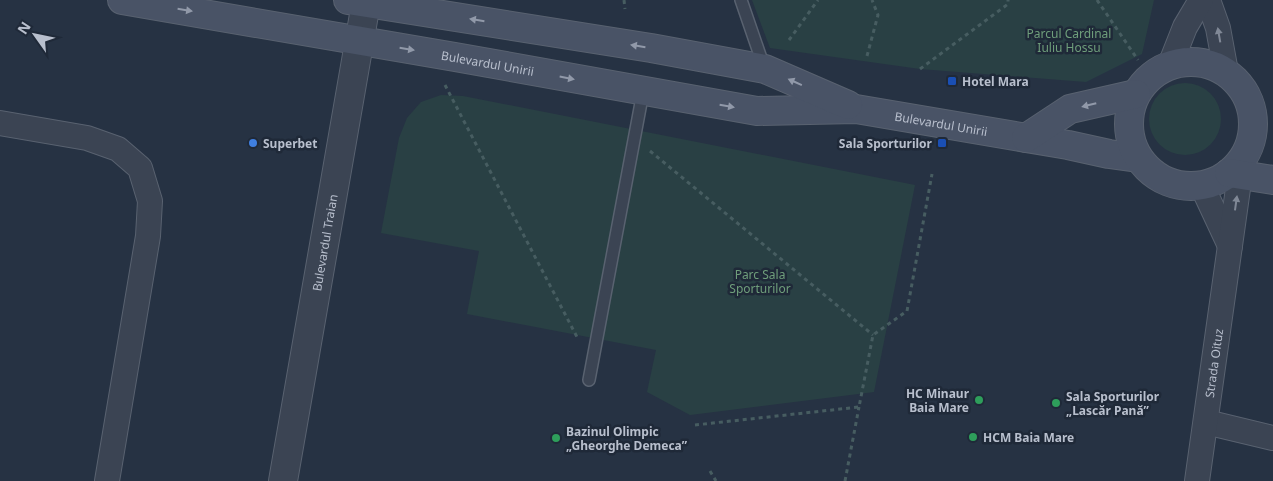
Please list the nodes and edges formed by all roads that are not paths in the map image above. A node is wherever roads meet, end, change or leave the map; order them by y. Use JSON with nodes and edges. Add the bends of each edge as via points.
{"nodes":[{"id":1,"x":741,"y":0,"type":"edge"},
{"id":2,"x":1201,"y":0,"type":"edge"},
{"id":3,"x":1208,"y":0,"type":"edge"},
{"id":4,"x":134,"y":1,"type":"edge"},
{"id":5,"x":357,"y":2,"type":"edge"},
{"id":6,"x":359,"y":41,"type":"junction"},
{"id":7,"x":1170,"y":65,"type":"junction"},
{"id":8,"x":765,"y":69,"type":"junction"},
{"id":9,"x":1226,"y":72,"type":"junction"},
{"id":10,"x":643,"y":92,"type":"junction"},
{"id":11,"x":1136,"y":94,"type":"junction"},
{"id":12,"x":856,"y":109,"type":"junction"},
{"id":13,"x":0,"y":123,"type":"edge"},
{"id":14,"x":1263,"y":132,"type":"edge"},
{"id":15,"x":1026,"y":138,"type":"junction"},
{"id":16,"x":1138,"y":158,"type":"junction"},
{"id":17,"x":1237,"y":169,"type":"junction"},
{"id":18,"x":1273,"y":180,"type":"edge"},
{"id":19,"x":1202,"y":186,"type":"junction"},
{"id":20,"x":1230,"y":246,"type":"junction"},
{"id":21,"x":589,"y":380,"type":"dead end"},
{"id":22,"x":1206,"y":422,"type":"junction"},
{"id":23,"x":1273,"y":438,"type":"edge"},
{"id":24,"x":106,"y":481,"type":"edge"},
{"id":25,"x":282,"y":481,"type":"edge"},
{"id":26,"x":1198,"y":481,"type":"edge"}],
"edges":[{"from":1,"to":8,"type":"lane"},
{"from":2,"to":7,"type":"street","via":[[1185,27]]},
{"from":9,"to":3,"type":"street","one_way":true,"via":[[1218,28]]},
{"from":4,"to":6,"type":"main road","name":"Bulevardul Unirii","one_way":true},
{"from":5,"to":6,"type":"street","name":"Bulevardul Traian"},
{"from":8,"to":5,"type":"main road","name":"Bulevardul Unirii","one_way":true},
{"from":6,"to":10,"type":"main road","name":"Bulevardul Unirii","one_way":true},
{"from":6,"to":25,"type":"street","name":"Bulevardul Traian"},
{"from":7,"to":9,"type":"main road","via":[[1193,61]]},
{"from":7,"to":11,"type":"main road","via":[[1151,77]]},
{"from":12,"to":8,"type":"main road","name":"Bulevardul Unirii","one_way":true},
{"from":9,"to":14,"type":"main road","via":[[1247,95]]},
{"from":10,"to":12,"type":"main road","name":"Bulevardul Unirii","one_way":true,"via":[[757,111]]},
{"from":10,"to":21,"type":"lane"},
{"from":11,"to":15,"type":"main road","one_way":true,"via":[[1070,109]]},
{"from":11,"to":16,"type":"main road","via":[[1128,126]]},
{"from":12,"to":15,"type":"main road","name":"Bulevardul Unirii"},
{"from":13,"to":24,"type":"street","via":[[87,138],[118,149],[140,168],[150,201],[148,236]]},
{"from":14,"to":17,"type":"main road","via":[[1252,140]]},
{"from":15,"to":16,"type":"main road","name":"Bulevardul Unirii"},
{"from":16,"to":19,"type":"main road","via":[[1150,172],[1166,182]]},
{"from":17,"to":18,"type":"main road"},
{"from":17,"to":19,"type":"main road"},
{"from":20,"to":17,"type":"street","name":"Strada Oituz","one_way":true},
{"from":19,"to":20,"type":"street"},
{"from":20,"to":22,"type":"street","name":"Strada Oituz"},
{"from":22,"to":23,"type":"street"},
{"from":22,"to":26,"type":"street","name":"Strada Oituz"}]}
